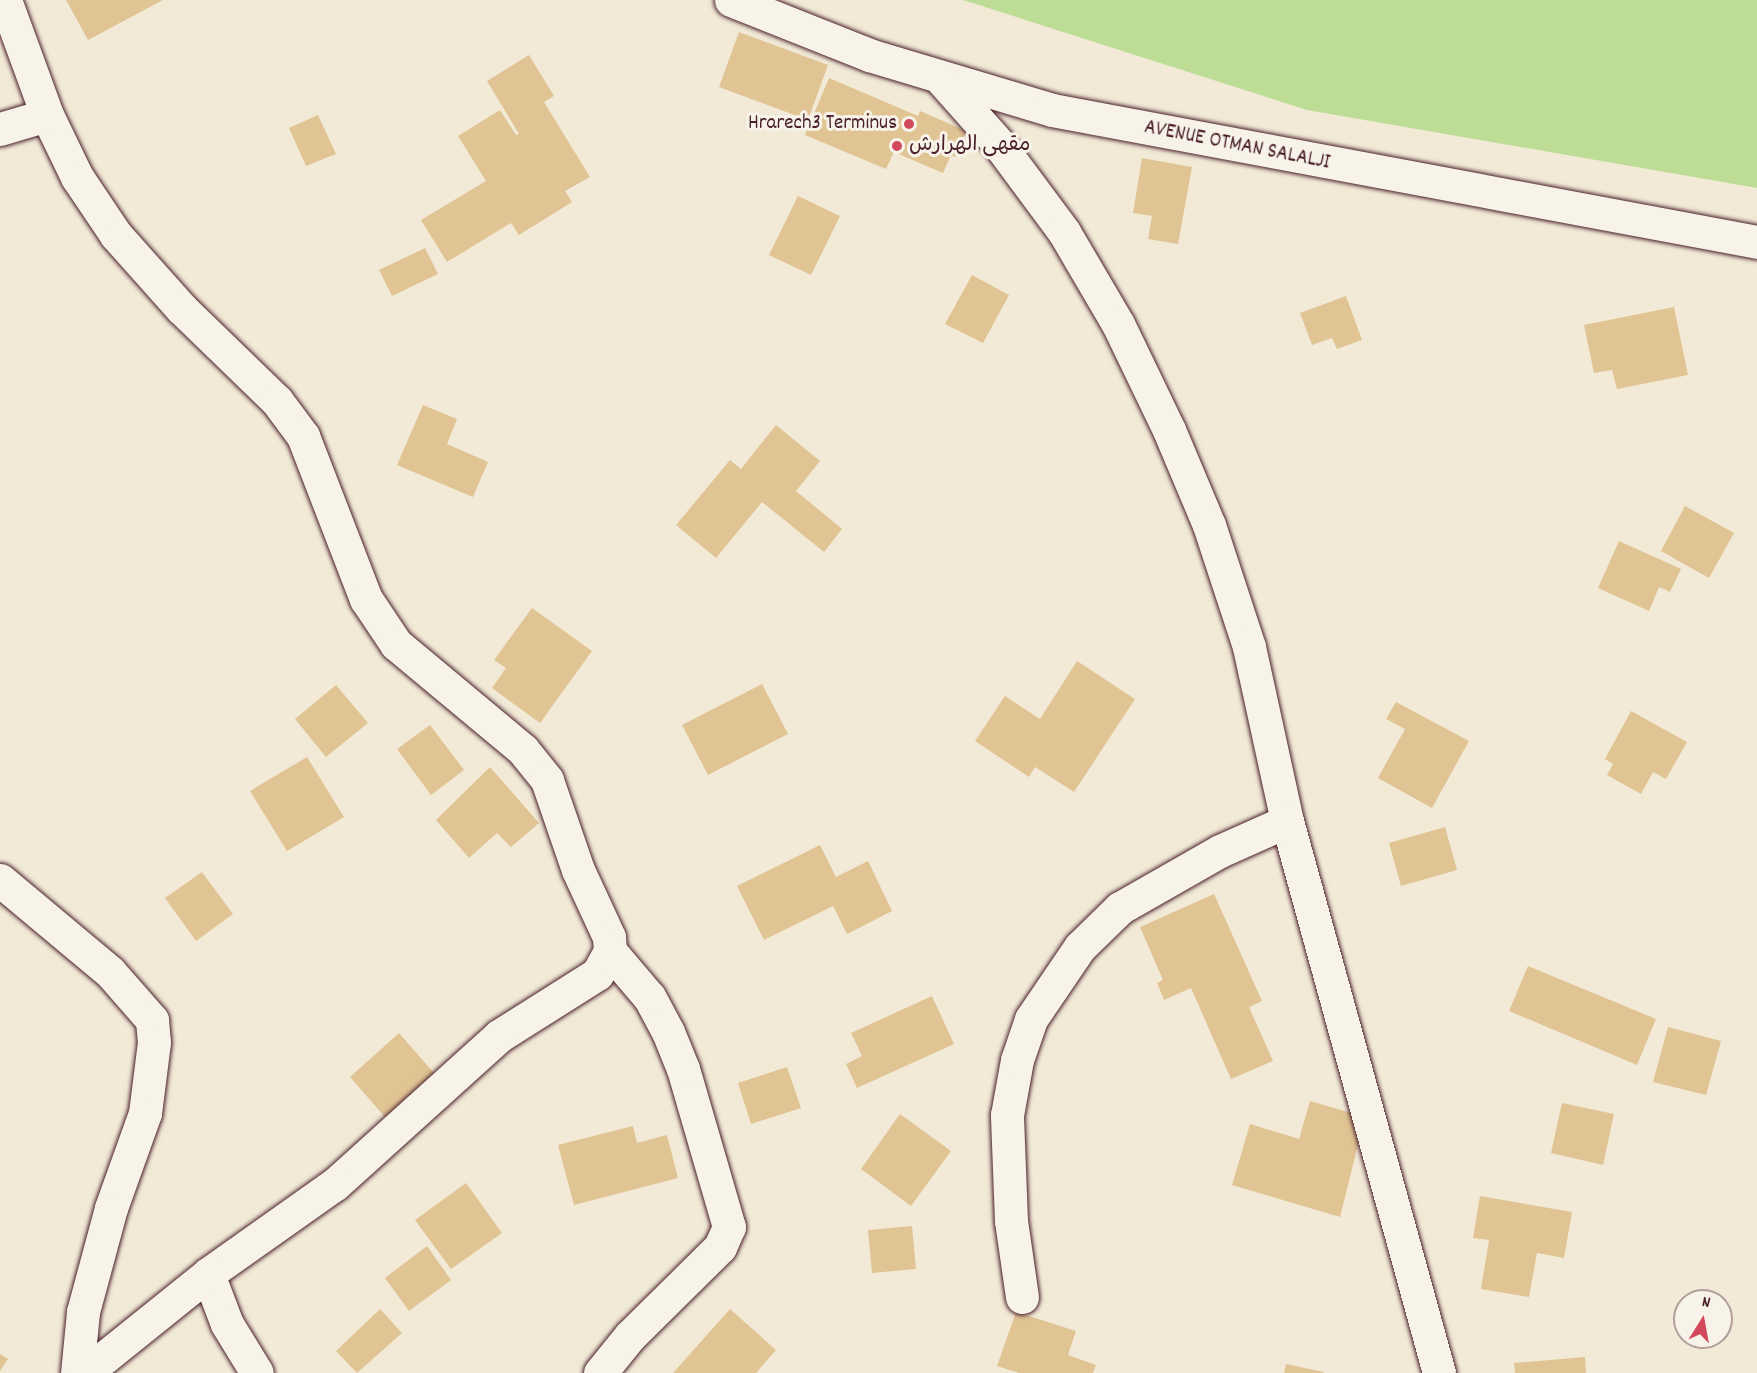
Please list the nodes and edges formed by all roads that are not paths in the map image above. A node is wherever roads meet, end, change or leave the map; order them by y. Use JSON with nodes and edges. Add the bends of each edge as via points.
{"nodes":[{"id":1,"x":5,"y":0,"type":"edge"},
{"id":2,"x":731,"y":0,"type":"edge"},
{"id":3,"x":942,"y":80,"type":"junction"},
{"id":4,"x":47,"y":115,"type":"junction"},
{"id":5,"x":0,"y":129,"type":"edge"},
{"id":6,"x":1757,"y":242,"type":"edge"},
{"id":7,"x":1287,"y":820,"type":"junction"},
{"id":8,"x":0,"y":880,"type":"edge"},
{"id":9,"x":610,"y":951,"type":"junction"},
{"id":10,"x":208,"y":1274,"type":"junction"},
{"id":11,"x":1022,"y":1296,"type":"dead end"},
{"id":12,"x":77,"y":1373,"type":"edge"},
{"id":13,"x":85,"y":1373,"type":"edge"},
{"id":14,"x":256,"y":1373,"type":"edge"},
{"id":15,"x":600,"y":1373,"type":"edge"},
{"id":16,"x":1439,"y":1373,"type":"edge"}],
"edges":[{"from":1,"to":4,"type":"street"},
{"from":2,"to":3,"type":"street","name":"AVENUE OTMAN SALALJI","via":[[792,27]]},
{"from":3,"to":6,"type":"street","name":"AVENUE OTMAN SALALJI","via":[[1052,110],[1212,142]]},
{"from":3,"to":7,"type":"street","via":[[998,143],[1064,232],[1118,324],[1169,430],[1209,525],[1249,647]]},
{"from":4,"to":5,"type":"street"},
{"from":4,"to":9,"type":"street","via":[[77,177],[116,236],[181,308],[277,401],[303,436],[366,599],[396,644],[523,750],[547,780],[578,870],[604,925]]},
{"from":7,"to":11,"type":"street","via":[[1210,856],[1120,908],[1080,947],[1032,1019],[1017,1060],[1007,1115],[1011,1221]]},
{"from":7,"to":16,"type":"street"},
{"from":8,"to":12,"type":"street","via":[[110,972],[152,1020],[154,1042],[145,1113],[111,1208],[83,1312]]},
{"from":9,"to":10,"type":"street","via":[[597,974],[499,1036],[335,1184]]},
{"from":9,"to":15,"type":"street","via":[[649,997],[668,1032],[683,1068],[729,1227],[720,1247],[630,1336]]},
{"from":10,"to":13,"type":"street"},
{"from":10,"to":14,"type":"street","via":[[227,1324]]}]}
